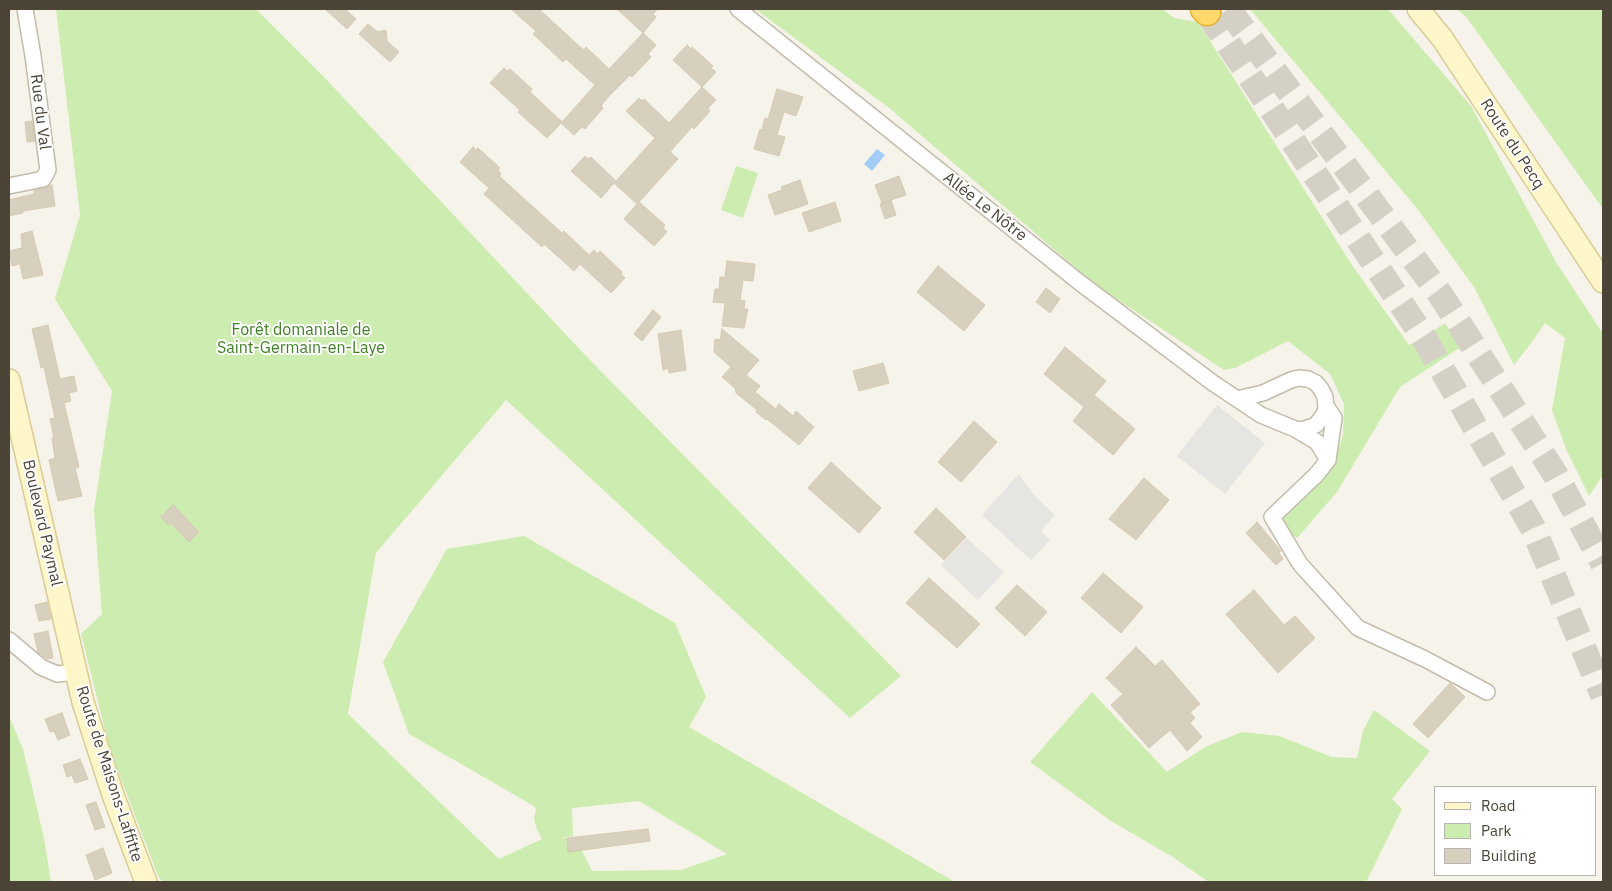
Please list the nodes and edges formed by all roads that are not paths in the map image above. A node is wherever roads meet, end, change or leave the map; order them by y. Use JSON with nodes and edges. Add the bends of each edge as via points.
{"nodes":[{"id":1,"x":25,"y":9,"type":"edge"},
{"id":2,"x":738,"y":9,"type":"edge"},
{"id":3,"x":1418,"y":9,"type":"edge"},
{"id":4,"x":9,"y":186,"type":"edge"},
{"id":5,"x":1603,"y":282,"type":"edge"},
{"id":6,"x":9,"y":380,"type":"edge"},
{"id":7,"x":1237,"y":399,"type":"junction"},
{"id":8,"x":1326,"y":406,"type":"junction"},
{"id":9,"x":1295,"y":429,"type":"junction"},
{"id":10,"x":1328,"y":460,"type":"junction"},
{"id":11,"x":61,"y":607,"type":"joint"},
{"id":12,"x":9,"y":640,"type":"edge"},
{"id":13,"x":76,"y":672,"type":"junction"},
{"id":14,"x":1488,"y":692,"type":"dead end"},
{"id":15,"x":146,"y":882,"type":"edge"}],
"edges":[{"from":1,"to":4,"type":"street","name":"Rue du Val","via":[[48,170],[43,179]]},
{"from":2,"to":7,"type":"street","name":"Allée Le Nôtre","via":[[1079,282]]},
{"from":3,"to":5,"type":"main road","name":"Route du Pecq","via":[[1448,47]]},
{"from":6,"to":11,"type":"main road","name":"Boulevard Paymal"},
{"from":7,"to":8,"type":"street","via":[[1263,393],[1299,378],[1308,379],[1322,389]]},
{"from":7,"to":9,"type":"street","name":"Allée Le Nôtre","via":[[1261,415]]},
{"from":8,"to":9,"type":"street","via":[[1325,413],[1316,424]]},
{"from":8,"to":10,"type":"street","via":[[1334,418]]},
{"from":9,"to":10,"type":"street","name":"Allée Le Nôtre","via":[[1317,442]]},
{"from":10,"to":14,"type":"street","via":[[1272,516],[1300,564],[1358,628]]},
{"from":11,"to":13,"type":"main road","name":"Route de Maisons-Laffitte"},
{"from":12,"to":13,"type":"street","via":[[41,667],[57,674]]},
{"from":13,"to":15,"type":"main road","name":"Route de Maisons-Laffitte","via":[[113,794]]}]}
